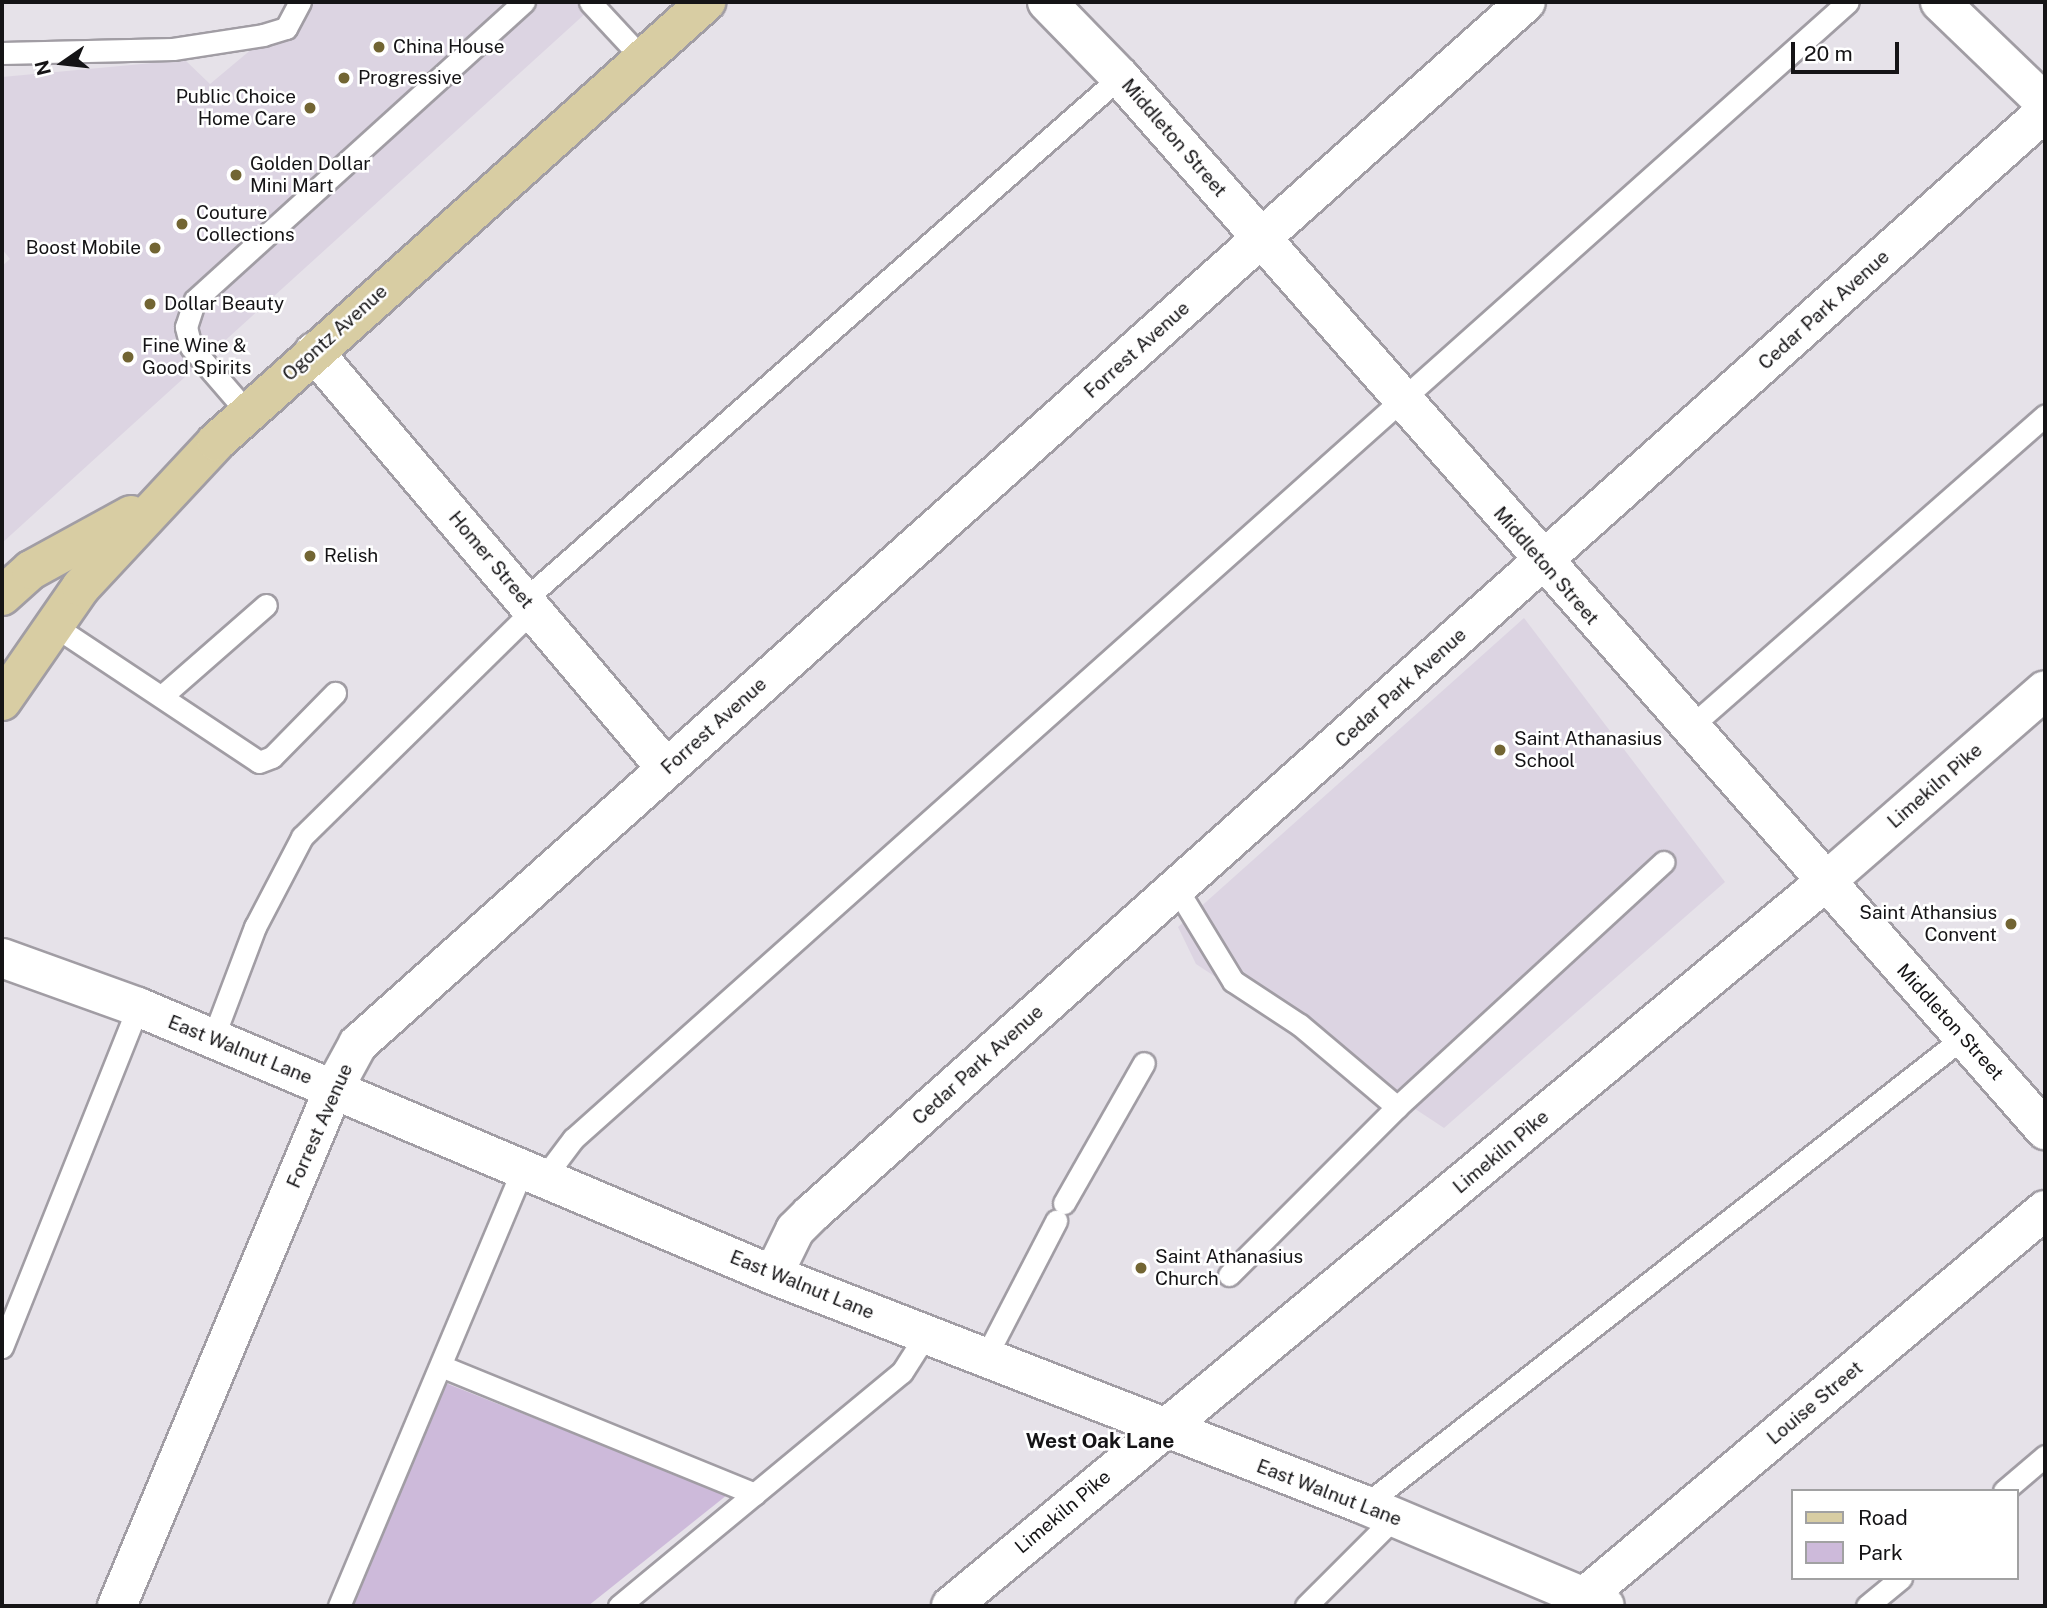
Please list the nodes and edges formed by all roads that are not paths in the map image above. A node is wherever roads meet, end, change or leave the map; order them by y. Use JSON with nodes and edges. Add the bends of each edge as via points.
{"nodes":[{"id":1,"x":299,"y":2,"type":"edge"},
{"id":2,"x":524,"y":2,"type":"edge"},
{"id":3,"x":590,"y":2,"type":"edge"},
{"id":4,"x":706,"y":2,"type":"edge"},
{"id":5,"x":1047,"y":2,"type":"edge"},
{"id":6,"x":1526,"y":2,"type":"edge"},
{"id":7,"x":1848,"y":2,"type":"edge"},
{"id":8,"x":1940,"y":2,"type":"edge"},
{"id":9,"x":2,"y":53,"type":"edge"},
{"id":10,"x":643,"y":59,"type":"junction"},
{"id":11,"x":1120,"y":77,"type":"junction"},
{"id":12,"x":2045,"y":103,"type":"edge"},
{"id":13,"x":2045,"y":112,"type":"edge"},
{"id":14,"x":1262,"y":239,"type":"junction"},
{"id":15,"x":314,"y":352,"type":"junction"},
{"id":16,"x":1405,"y":402,"type":"junction"},
{"id":17,"x":247,"y":412,"type":"junction"},
{"id":18,"x":2045,"y":415,"type":"edge"},
{"id":19,"x":157,"y":501,"type":"junction"},
{"id":20,"x":1542,"y":561,"type":"junction"},
{"id":21,"x":2,"y":596,"type":"edge"},
{"id":22,"x":266,"y":605,"type":"dead end"},
{"id":23,"x":529,"y":605,"type":"junction"},
{"id":24,"x":53,"y":625,"type":"junction"},
{"id":25,"x":2045,"y":690,"type":"edge"},
{"id":26,"x":335,"y":693,"type":"dead end"},
{"id":27,"x":162,"y":696,"type":"junction"},
{"id":28,"x":2,"y":701,"type":"edge"},
{"id":29,"x":1688,"y":729,"type":"junction"},
{"id":30,"x":666,"y":768,"type":"junction"},
{"id":31,"x":1663,"y":862,"type":"dead end"},
{"id":32,"x":1824,"y":883,"type":"junction"},
{"id":33,"x":1177,"y":889,"type":"junction"},
{"id":34,"x":2,"y":958,"type":"edge"},
{"id":35,"x":138,"y":1007,"type":"junction"},
{"id":36,"x":1965,"y":1036,"type":"junction"},
{"id":37,"x":213,"y":1038,"type":"junction"},
{"id":38,"x":1144,"y":1063,"type":"dead end"},
{"id":39,"x":334,"y":1088,"type":"junction"},
{"id":40,"x":1397,"y":1107,"type":"junction"},
{"id":41,"x":2045,"y":1130,"type":"edge"},
{"id":42,"x":533,"y":1175,"type":"junction"},
{"id":43,"x":2045,"y":1210,"type":"edge"},
{"id":44,"x":773,"y":1275,"type":"junction"},
{"id":45,"x":1229,"y":1275,"type":"dead end"},
{"id":46,"x":925,"y":1336,"type":"junction"},
{"id":47,"x":2,"y":1348,"type":"edge"},
{"id":48,"x":984,"y":1360,"type":"junction"},
{"id":49,"x":440,"y":1366,"type":"junction"},
{"id":50,"x":1163,"y":1429,"type":"junction"},
{"id":51,"x":2045,"y":1456,"type":"edge"},
{"id":52,"x":2006,"y":1489,"type":"edge"},
{"id":53,"x":755,"y":1494,"type":"junction"},
{"id":54,"x":1380,"y":1511,"type":"junction"},
{"id":55,"x":1899,"y":1580,"type":"edge"},
{"id":56,"x":1594,"y":1602,"type":"edge"},
{"id":57,"x":117,"y":1606,"type":"edge"},
{"id":58,"x":339,"y":1606,"type":"edge"},
{"id":59,"x":619,"y":1606,"type":"edge"},
{"id":60,"x":951,"y":1606,"type":"edge"},
{"id":61,"x":1306,"y":1606,"type":"edge"},
{"id":62,"x":1867,"y":1606,"type":"edge"}],
"edges":[{"from":1,"to":9,"type":"lane","via":[[286,28],[263,35],[173,49]]},
{"from":2,"to":17,"type":"lane","via":[[195,300],[186,327],[191,347]]},
{"from":3,"to":10,"type":"lane"},
{"from":4,"to":10,"type":"main road","name":"Ogontz Avenue"},
{"from":5,"to":11,"type":"street","name":"Middleton Street"},
{"from":6,"to":14,"type":"street","name":"Forrest Avenue"},
{"from":7,"to":16,"type":"lane"},
{"from":8,"to":12,"type":"street"},
{"from":10,"to":15,"type":"main road","name":"Ogontz Avenue"},
{"from":11,"to":14,"type":"street","name":"Middleton Street"},
{"from":11,"to":23,"type":"lane"},
{"from":13,"to":20,"type":"street","name":"Cedar Park Avenue"},
{"from":14,"to":16,"type":"street","name":"Middleton Street"},
{"from":14,"to":30,"type":"street","name":"Forrest Avenue"},
{"from":15,"to":17,"type":"main road","name":"Ogontz Avenue"},
{"from":15,"to":23,"type":"street","name":"Homer Street"},
{"from":16,"to":20,"type":"street","name":"Middleton Street"},
{"from":16,"to":42,"type":"lane"},
{"from":17,"to":19,"type":"main road","name":"Ogontz Avenue"},
{"from":18,"to":29,"type":"lane"},
{"from":19,"to":21,"type":"main road","via":[[31,570]]},
{"from":19,"to":24,"type":"main road","name":"Ogontz Avenue"},
{"from":20,"to":29,"type":"street","name":"Middleton Street"},
{"from":20,"to":33,"type":"street","name":"Cedar Park Avenue"},
{"from":22,"to":27,"type":"lane"},
{"from":23,"to":30,"type":"street","name":"Homer Street"},
{"from":23,"to":37,"type":"lane","via":[[302,837],[255,927]]},
{"from":24,"to":27,"type":"lane"},
{"from":24,"to":28,"type":"main road","name":"Ogontz Avenue"},
{"from":25,"to":32,"type":"street","name":"Limekiln Pike"},
{"from":26,"to":27,"type":"lane","via":[[272,757],[259,762]]},
{"from":29,"to":32,"type":"street","name":"Middleton Street"},
{"from":30,"to":39,"type":"street","name":"Forrest Avenue","via":[[358,1044]]},
{"from":31,"to":40,"type":"lane"},
{"from":32,"to":36,"type":"street","name":"Middleton Street"},
{"from":32,"to":50,"type":"street","name":"Limekiln Pike"},
{"from":33,"to":40,"type":"lane","via":[[1233,981],[1300,1025]]},
{"from":33,"to":44,"type":"street","name":"Cedar Park Avenue","via":[[811,1214],[795,1230]]},
{"from":34,"to":35,"type":"street","name":"East Walnut Lane"},
{"from":35,"to":37,"type":"street","name":"East Walnut Lane"},
{"from":35,"to":47,"type":"lane"},
{"from":36,"to":41,"type":"street","name":"Middleton Street"},
{"from":36,"to":54,"type":"lane"},
{"from":37,"to":39,"type":"street","name":"East Walnut Lane"},
{"from":38,"to":48,"type":"lane"},
{"from":39,"to":42,"type":"street","name":"East Walnut Lane"},
{"from":39,"to":57,"type":"street","name":"Forrest Avenue"},
{"from":40,"to":45,"type":"lane"},
{"from":42,"to":44,"type":"street","name":"East Walnut Lane"},
{"from":42,"to":49,"type":"lane"},
{"from":43,"to":56,"type":"street","name":"Louise Street"},
{"from":44,"to":46,"type":"street","name":"East Walnut Lane"},
{"from":46,"to":48,"type":"street","name":"East Walnut Lane"},
{"from":46,"to":53,"type":"lane","via":[[901,1372]]},
{"from":48,"to":50,"type":"street","name":"East Walnut Lane"},
{"from":49,"to":53,"type":"lane"},
{"from":49,"to":58,"type":"lane"},
{"from":50,"to":54,"type":"street","name":"East Walnut Lane"},
{"from":50,"to":60,"type":"street","name":"Limekiln Pike"},
{"from":51,"to":52,"type":"lane"},
{"from":53,"to":59,"type":"lane"},
{"from":54,"to":56,"type":"street","name":"East Walnut Lane"},
{"from":54,"to":61,"type":"lane"},
{"from":55,"to":62,"type":"lane"}]}
